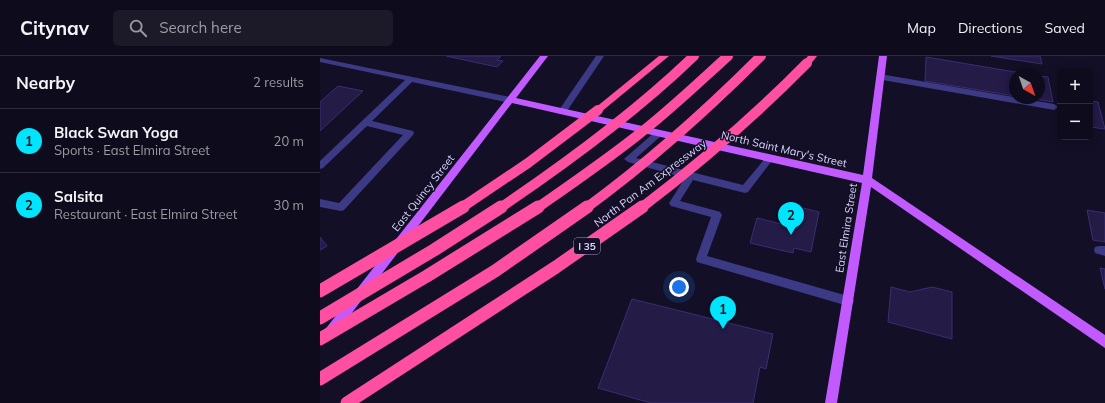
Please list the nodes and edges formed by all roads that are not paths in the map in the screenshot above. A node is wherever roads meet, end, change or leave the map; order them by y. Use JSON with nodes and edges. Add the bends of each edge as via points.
{"nodes":[{"id":1,"x":544,"y":56,"type":"edge"},
{"id":2,"x":600,"y":56,"type":"edge"},
{"id":3,"x":656,"y":56,"type":"edge"},
{"id":4,"x":665,"y":56,"type":"edge"},
{"id":5,"x":694,"y":56,"type":"edge"},
{"id":6,"x":728,"y":56,"type":"edge"},
{"id":7,"x":760,"y":56,"type":"edge"},
{"id":8,"x":883,"y":56,"type":"edge"},
{"id":9,"x":811,"y":58,"type":"edge"},
{"id":10,"x":320,"y":60,"type":"edge"},
{"id":11,"x":880,"y":77,"type":"junction"},
{"id":12,"x":411,"y":79,"type":"junction"},
{"id":13,"x":510,"y":100,"type":"junction"},
{"id":14,"x":1054,"y":107,"type":"dead end"},
{"id":15,"x":598,"y":110,"type":"junction"},
{"id":16,"x":562,"y":112,"type":"junction"},
{"id":17,"x":366,"y":123,"type":"junction"},
{"id":18,"x":659,"y":133,"type":"junction"},
{"id":19,"x":770,"y":158,"type":"junction"},
{"id":20,"x":320,"y":166,"type":"edge"},
{"id":21,"x":691,"y":176,"type":"junction"},
{"id":22,"x":867,"y":180,"type":"junction"},
{"id":23,"x":320,"y":203,"type":"edge"},
{"id":24,"x":320,"y":291,"type":"edge"},
{"id":25,"x":848,"y":301,"type":"junction"},
{"id":26,"x":320,"y":318,"type":"edge"},
{"id":27,"x":320,"y":339,"type":"edge"},
{"id":28,"x":1105,"y":342,"type":"edge"},
{"id":29,"x":320,"y":345,"type":"edge"},
{"id":30,"x":320,"y":379,"type":"edge"},
{"id":31,"x":347,"y":403,"type":"edge"},
{"id":32,"x":831,"y":403,"type":"edge"}],
"edges":[{"from":1,"to":13,"type":"main road","name":"East Quincy Street"},
{"from":2,"to":16,"type":"street"},
{"from":3,"to":15,"type":"highway"},
{"from":4,"to":15,"type":"highway"},
{"from":5,"to":26,"type":"highway","bridge":true,"via":[[604,132],[516,197],[403,270]]},
{"from":6,"to":27,"type":"highway","bridge":true,"via":[[650,125],[540,206],[430,275]]},
{"from":7,"to":30,"type":"highway","name":"North Pan Am Expressway","bridge":true,"via":[[735,84],[698,118],[640,167],[575,215],[483,277]]},
{"from":8,"to":11,"type":"main road","name":"East Elmira Street"},
{"from":9,"to":31,"type":"highway","name":"North Pan Am Expressway","number":"I 35","bridge":true,"via":[[782,90],[739,130],[657,196],[568,260]]},
{"from":10,"to":12,"type":"street","name":"North Saint Mary's Street"},
{"from":11,"to":14,"type":"street"},
{"from":11,"to":22,"type":"main road","name":"East Elmira Street"},
{"from":12,"to":13,"type":"street","name":"North Saint Mary's Street"},
{"from":12,"to":17,"type":"street"},
{"from":13,"to":16,"type":"main road","name":"North Saint Mary's Street"},
{"from":13,"to":29,"type":"main road","name":"East Quincy Street"},
{"from":15,"to":24,"type":"highway","bridge":true,"via":[[528,163],[441,220]]},
{"from":16,"to":18,"type":"main road","name":"North Saint Mary's Street"},
{"from":17,"to":20,"type":"street"},
{"from":17,"to":23,"type":"street","via":[[410,133],[341,208]]},
{"from":18,"to":19,"type":"main road","name":"North Saint Mary's Street"},
{"from":18,"to":21,"type":"street","via":[[628,159]]},
{"from":19,"to":21,"type":"street","via":[[745,189]]},
{"from":19,"to":22,"type":"main road","name":"North Saint Mary's Street"},
{"from":21,"to":25,"type":"street","via":[[674,203],[717,216],[702,259]]},
{"from":22,"to":25,"type":"main road","name":"East Elmira Street"},
{"from":22,"to":28,"type":"main road","name":"North Saint Mary's Street"},
{"from":25,"to":32,"type":"main road","name":"East Elmira Street"}]}
